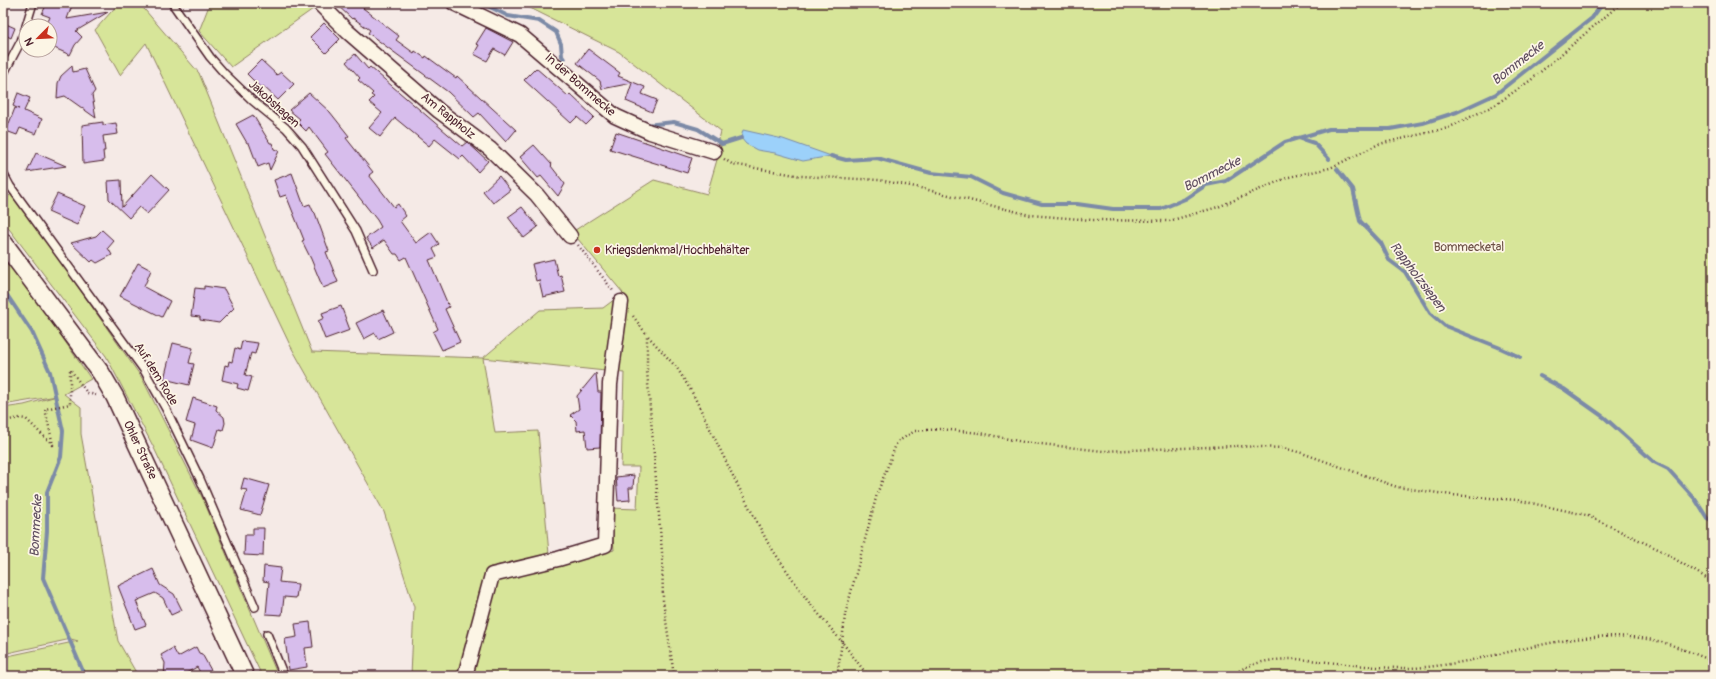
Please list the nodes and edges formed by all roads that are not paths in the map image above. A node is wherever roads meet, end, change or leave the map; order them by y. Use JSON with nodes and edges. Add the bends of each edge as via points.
{"nodes":[{"id":1,"x":33,"y":3,"type":"edge"},
{"id":2,"x":172,"y":3,"type":"edge"},
{"id":3,"x":320,"y":3,"type":"edge"},
{"id":4,"x":454,"y":3,"type":"edge"},
{"id":5,"x":28,"y":18,"type":"edge"},
{"id":6,"x":18,"y":47,"type":"edge"},
{"id":7,"x":3,"y":75,"type":"edge"},
{"id":8,"x":714,"y":152,"type":"road end"},
{"id":9,"x":3,"y":173,"type":"edge"},
{"id":10,"x":570,"y":236,"type":"road end"},
{"id":11,"x":3,"y":242,"type":"edge"},
{"id":12,"x":373,"y":270,"type":"dead end"},
{"id":13,"x":622,"y":302,"type":"road end"},
{"id":14,"x":255,"y":607,"type":"dead end"},
{"id":15,"x":267,"y":634,"type":"dead end"},
{"id":16,"x":245,"y":676,"type":"edge"},
{"id":17,"x":284,"y":676,"type":"edge"},
{"id":18,"x":464,"y":676,"type":"edge"}],
"edges":[{"from":1,"to":5,"type":"lane"},
{"from":2,"to":12,"type":"lane","name":"Jakobshagen","via":[[210,57],[302,146],[356,231]]},
{"from":3,"to":10,"type":"street","name":"Am Rappholz","via":[[348,32],[439,111],[490,149],[537,195]]},
{"from":4,"to":8,"type":"street","name":"In der Bommecke","via":[[520,35],[615,116],[650,132]]},
{"from":6,"to":7,"type":"lane"},
{"from":9,"to":14,"type":"lane","name":"Auf dem Rode","via":[[144,370],[200,479]]},
{"from":11,"to":16,"type":"street","name":"Ohler Straße","via":[[101,373],[115,397]]},
{"from":13,"to":18,"type":"street","via":[[610,384],[605,545],[492,575]]},
{"from":15,"to":17,"type":"lane"}]}
